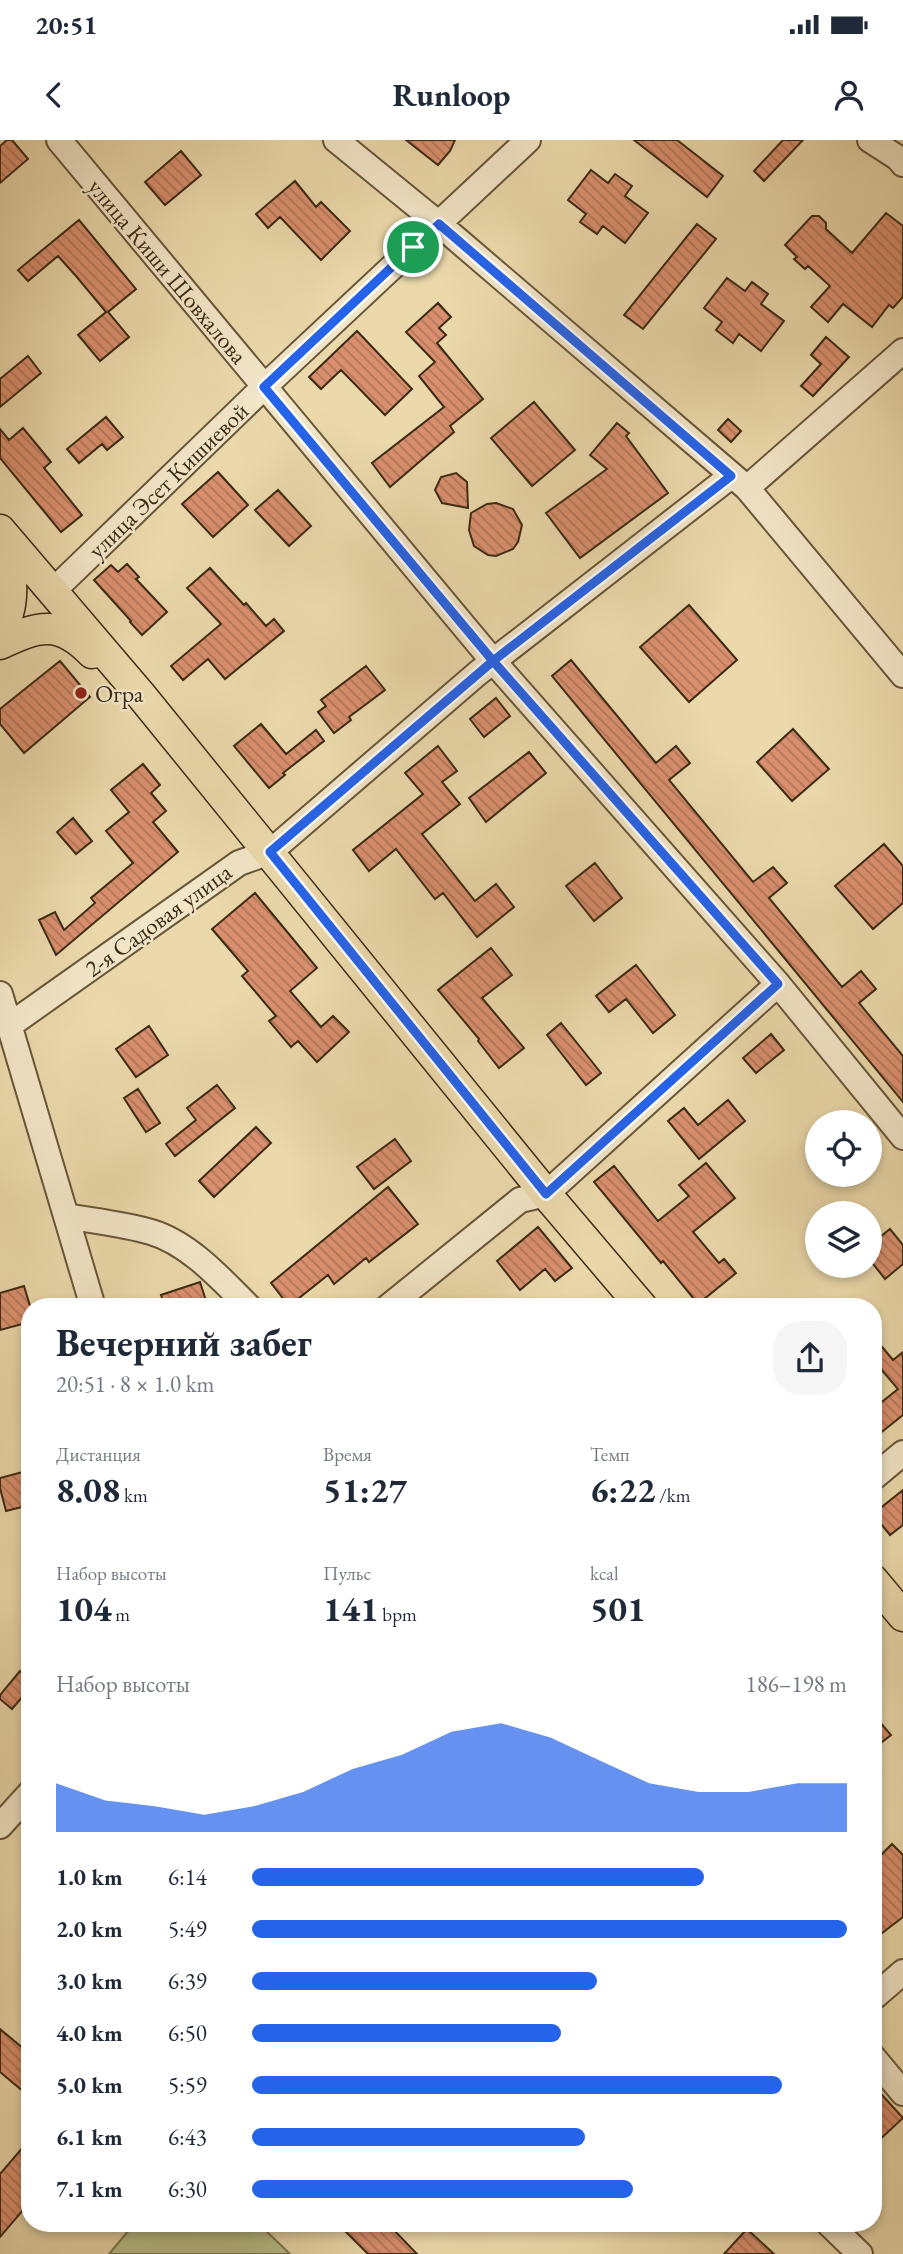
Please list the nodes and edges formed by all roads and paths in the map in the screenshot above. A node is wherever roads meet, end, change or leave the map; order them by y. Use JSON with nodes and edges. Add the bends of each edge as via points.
{"nodes":[{"id":1,"x":59,"y":140,"type":"edge"},
{"id":2,"x":336,"y":140,"type":"edge"},
{"id":3,"x":528,"y":140,"type":"edge"},
{"id":4,"x":870,"y":140,"type":"edge"},
{"id":5,"x":903,"y":164,"type":"edge"},
{"id":6,"x":439,"y":224,"type":"junction"},
{"id":7,"x":903,"y":351,"type":"edge"},
{"id":8,"x":264,"y":387,"type":"junction"},
{"id":9,"x":739,"y":482,"type":"junction"},
{"id":10,"x":2,"y":536,"type":"edge"},
{"id":11,"x":53,"y":591,"type":"junction"},
{"id":12,"x":0,"y":631,"type":"edge"},
{"id":13,"x":0,"y":644,"type":"edge"},
{"id":14,"x":493,"y":661,"type":"junction"},
{"id":15,"x":903,"y":675,"type":"edge"},
{"id":16,"x":140,"y":694,"type":"junction"},
{"id":17,"x":270,"y":852,"type":"junction"},
{"id":18,"x":778,"y":984,"type":"junction"},
{"id":19,"x":0,"y":994,"type":"edge"},
{"id":20,"x":10,"y":1025,"type":"junction"},
{"id":21,"x":903,"y":1137,"type":"edge"},
{"id":22,"x":546,"y":1194,"type":"junction"},
{"id":23,"x":66,"y":1216,"type":"junction"},
{"id":24,"x":90,"y":1298,"type":"edge"},
{"id":25,"x":240,"y":1298,"type":"edge"},
{"id":26,"x":399,"y":1298,"type":"edge"},
{"id":27,"x":634,"y":1298,"type":"edge"},
{"id":28,"x":903,"y":1453,"type":"edge"},
{"id":29,"x":882,"y":1470,"type":"edge"},
{"id":30,"x":882,"y":1591,"type":"edge"},
{"id":31,"x":903,"y":1616,"type":"edge"},
{"id":32,"x":21,"y":1803,"type":"edge"},
{"id":33,"x":0,"y":1826,"type":"edge"},
{"id":34,"x":903,"y":1972,"type":"edge"},
{"id":35,"x":882,"y":1990,"type":"edge"},
{"id":36,"x":882,"y":2068,"type":"edge"},
{"id":37,"x":903,"y":2093,"type":"edge"},
{"id":38,"x":837,"y":2232,"type":"edge"},
{"id":39,"x":860,"y":2254,"type":"edge"}],
"edges":[{"from":1,"to":8,"type":"street","name":"улица Киши Шовхалова"},
{"from":2,"to":6,"type":"street"},
{"from":3,"to":6,"type":"street","name":"улица Эсет Кишиевой"},
{"from":4,"to":5,"type":"street"},
{"from":6,"to":8,"type":"street","name":"улица Эсет Кишиевой"},
{"from":6,"to":9,"type":"street"},
{"from":7,"to":9,"type":"street","name":"2-я Садовая улица"},
{"from":8,"to":11,"type":"street","name":"улица Эсет Кишиевой"},
{"from":8,"to":14,"type":"street","name":"улица Киши Шовхалова"},
{"from":9,"to":14,"type":"street","name":"2-я Садовая улица"},
{"from":9,"to":15,"type":"street"},
{"from":10,"to":11,"type":"main road"},
{"from":10,"to":12,"type":"main road","via":[[11,577],[6,622]]},
{"from":11,"to":16,"type":"main road"},
{"from":13,"to":16,"type":"main road","via":[[45,627],[66,634]]},
{"from":14,"to":17,"type":"street","name":"2-я Садовая улица"},
{"from":14,"to":18,"type":"street","name":"улица Киши Шовхалова"},
{"from":16,"to":17,"type":"main road"},
{"from":17,"to":20,"type":"street","name":"2-я Садовая улица","via":[[239,863]]},
{"from":17,"to":22,"type":"main road"},
{"from":18,"to":21,"type":"street","name":"улица Киши Шовхалова"},
{"from":18,"to":22,"type":"street"},
{"from":19,"to":20,"type":"street"},
{"from":20,"to":23,"type":"street"},
{"from":22,"to":26,"type":"street","via":[[520,1200]]},
{"from":22,"to":27,"type":"main road"},
{"from":23,"to":24,"type":"street"},
{"from":23,"to":25,"type":"street","via":[[153,1233],[190,1252]]},
{"from":28,"to":29,"type":"street"},
{"from":30,"to":31,"type":"main road"},
{"from":32,"to":33,"type":"street"},
{"from":34,"to":35,"type":"street"},
{"from":36,"to":37,"type":"street"},
{"from":38,"to":39,"type":"street"}]}
